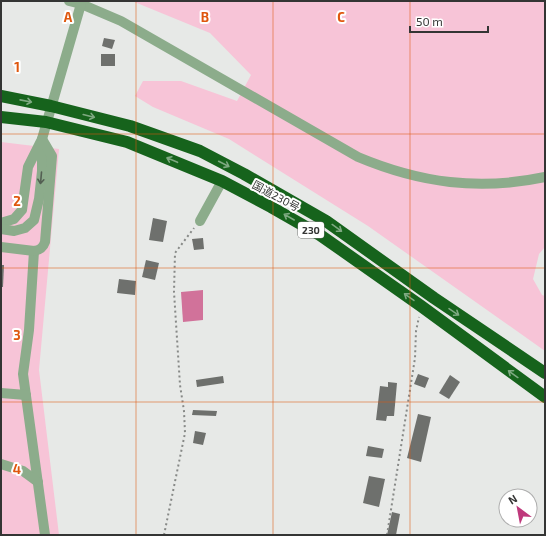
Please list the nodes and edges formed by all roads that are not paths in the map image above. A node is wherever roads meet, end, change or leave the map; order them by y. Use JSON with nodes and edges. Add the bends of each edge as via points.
{"nodes":[{"id":1,"x":69,"y":1,"type":"edge"},
{"id":2,"x":80,"y":4,"type":"junction"},
{"id":3,"x":1,"y":96,"type":"edge"},
{"id":4,"x":51,"y":106,"type":"junction"},
{"id":5,"x":1,"y":117,"type":"edge"},
{"id":6,"x":46,"y":122,"type":"junction"},
{"id":7,"x":42,"y":139,"type":"junction"},
{"id":8,"x":545,"y":177,"type":"edge"},
{"id":9,"x":222,"y":182,"type":"junction"},
{"id":10,"x":200,"y":221,"type":"road end"},
{"id":11,"x":1,"y":223,"type":"edge"},
{"id":12,"x":1,"y":229,"type":"edge"},
{"id":13,"x":1,"y":247,"type":"edge"},
{"id":14,"x":34,"y":251,"type":"junction"},
{"id":15,"x":545,"y":373,"type":"edge"},
{"id":16,"x":1,"y":393,"type":"edge"},
{"id":17,"x":26,"y":395,"type":"junction"},
{"id":18,"x":545,"y":397,"type":"edge"},
{"id":19,"x":1,"y":464,"type":"edge"},
{"id":20,"x":38,"y":482,"type":"junction"},
{"id":21,"x":45,"y":535,"type":"edge"}],
"edges":[{"from":1,"to":2,"type":"street"},
{"from":2,"to":4,"type":"street"},
{"from":2,"to":8,"type":"street","via":[[121,22],[358,157],[382,167],[450,183],[504,183]]},
{"from":3,"to":4,"type":"highway","name":"国道230号","number":"230","one_way":true},
{"from":4,"to":6,"type":"street"},
{"from":4,"to":15,"type":"highway","name":"国道230号","number":"230","one_way":true,"via":[[130,126],[200,151],[244,174],[326,221]]},
{"from":5,"to":6,"type":"highway","name":"国道230号","number":"230"},
{"from":6,"to":7,"type":"street"},
{"from":9,"to":6,"type":"highway","name":"国道230号","number":"230","one_way":true,"via":[[127,142]]},
{"from":7,"to":11,"type":"street","via":[[28,167],[22,210],[14,219]]},
{"from":7,"to":12,"type":"street","one_way":true,"via":[[42,171],[34,220],[25,228],[14,231]]},
{"from":7,"to":14,"type":"street","via":[[52,156],[45,242],[40,250]]},
{"from":9,"to":10,"type":"street"},
{"from":18,"to":9,"type":"highway","name":"国道230号","number":"230","one_way":true,"via":[[320,235]]},
{"from":13,"to":14,"type":"street"},
{"from":14,"to":17,"type":"street","via":[[29,330],[23,374]]},
{"from":16,"to":17,"type":"street"},
{"from":17,"to":20,"type":"street"},
{"from":19,"to":20,"type":"street","via":[[23,471]]},
{"from":20,"to":21,"type":"street"}]}
